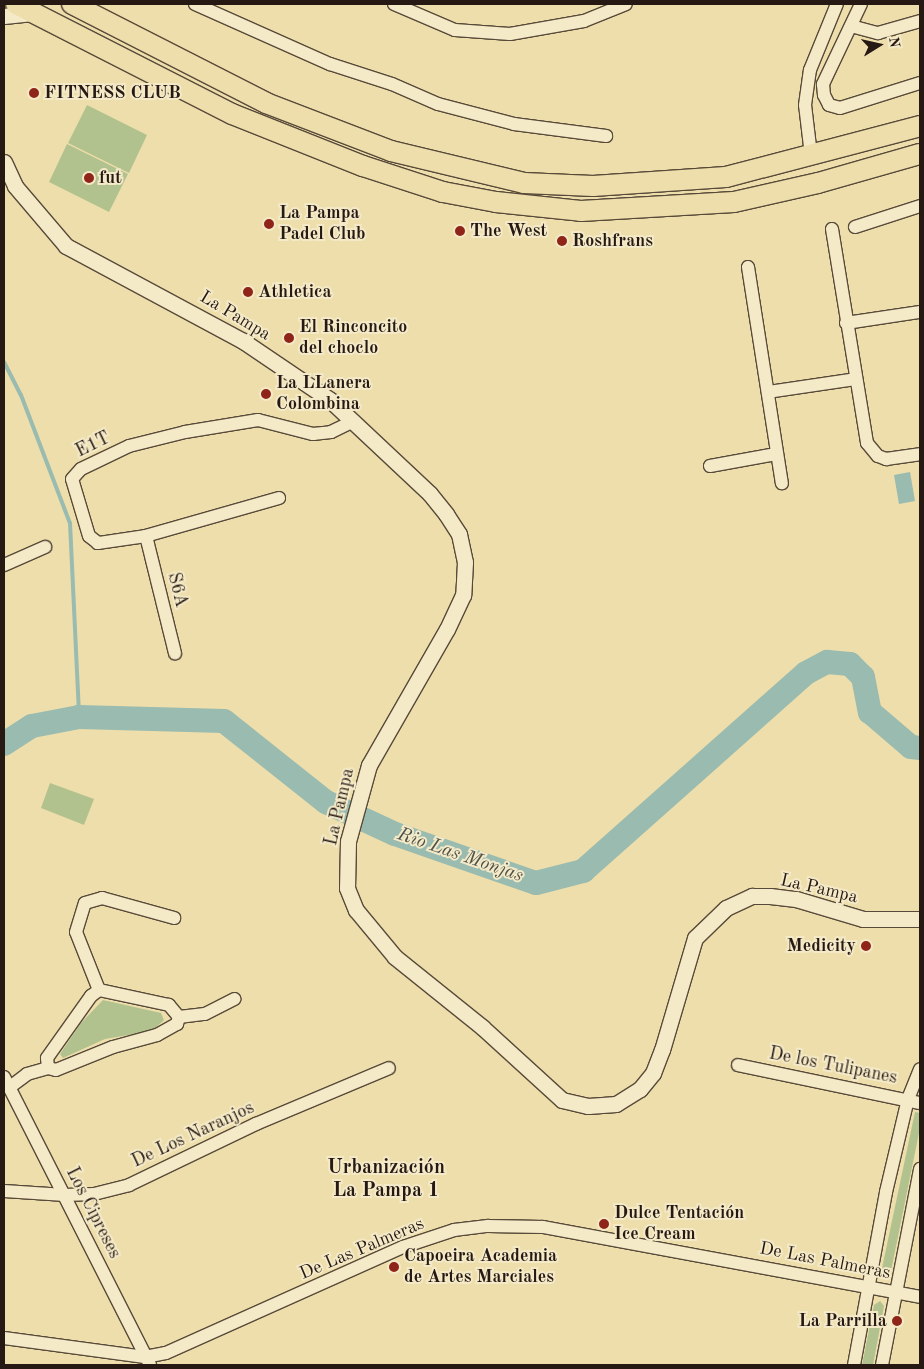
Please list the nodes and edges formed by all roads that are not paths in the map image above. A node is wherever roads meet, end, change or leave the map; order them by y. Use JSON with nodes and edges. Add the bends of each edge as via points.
{"nodes":[{"id":1,"x":16,"y":4,"type":"edge"},
{"id":2,"x":72,"y":4,"type":"edge"},
{"id":3,"x":195,"y":4,"type":"edge"},
{"id":4,"x":394,"y":4,"type":"edge"},
{"id":5,"x":626,"y":4,"type":"edge"},
{"id":6,"x":837,"y":4,"type":"edge"},
{"id":7,"x":861,"y":4,"type":"edge"},
{"id":8,"x":37,"y":13,"type":"junction"},
{"id":9,"x":4,"y":16,"type":"edge"},
{"id":10,"x":920,"y":21,"type":"edge"},
{"id":11,"x":851,"y":26,"type":"junction"},
{"id":12,"x":136,"y":36,"type":"junction"},
{"id":13,"x":125,"y":60,"type":"junction"},
{"id":14,"x":920,"y":83,"type":"edge"},
{"id":15,"x":920,"y":126,"type":"edge"},
{"id":16,"x":606,"y":136,"type":"dead end"},
{"id":17,"x":920,"y":154,"type":"edge"},
{"id":18,"x":811,"y":155,"type":"junction"},
{"id":19,"x":4,"y":162,"type":"edge"},
{"id":20,"x":920,"y":206,"type":"edge"},
{"id":21,"x":855,"y":227,"type":"dead end"},
{"id":22,"x":832,"y":229,"type":"dead end"},
{"id":23,"x":748,"y":267,"type":"dead end"},
{"id":24,"x":920,"y":312,"type":"edge"},
{"id":25,"x":846,"y":323,"type":"junction"},
{"id":26,"x":856,"y":379,"type":"junction"},
{"id":27,"x":768,"y":392,"type":"junction"},
{"id":28,"x":354,"y":421,"type":"junction"},
{"id":29,"x":776,"y":454,"type":"junction"},
{"id":30,"x":920,"y":454,"type":"edge"},
{"id":31,"x":710,"y":466,"type":"dead end"},
{"id":32,"x":782,"y":483,"type":"dead end"},
{"id":33,"x":279,"y":498,"type":"dead end"},
{"id":34,"x":146,"y":536,"type":"junction"},
{"id":35,"x":45,"y":547,"type":"dead end"},
{"id":36,"x":4,"y":565,"type":"edge"},
{"id":37,"x":175,"y":653,"type":"dead end"},
{"id":38,"x":174,"y":918,"type":"dead end"},
{"id":39,"x":920,"y":920,"type":"edge"},
{"id":40,"x":99,"y":990,"type":"junction"},
{"id":41,"x":234,"y":999,"type":"dead end"},
{"id":42,"x":178,"y":1017,"type":"junction"},
{"id":43,"x":738,"y":1065,"type":"dead end"},
{"id":44,"x":48,"y":1068,"type":"junction"},
{"id":45,"x":389,"y":1068,"type":"dead end"},
{"id":46,"x":920,"y":1069,"type":"edge"},
{"id":47,"x":7,"y":1082,"type":"edge"},
{"id":48,"x":914,"y":1101,"type":"edge"},
{"id":49,"x":920,"y":1169,"type":"edge"},
{"id":50,"x":4,"y":1191,"type":"edge"},
{"id":51,"x":66,"y":1195,"type":"junction"},
{"id":52,"x":870,"y":1286,"type":"junction"},
{"id":53,"x":895,"y":1292,"type":"junction"},
{"id":54,"x":920,"y":1297,"type":"edge"},
{"id":55,"x":4,"y":1338,"type":"edge"},
{"id":56,"x":148,"y":1361,"type":"edge"},
{"id":57,"x":854,"y":1365,"type":"edge"},
{"id":58,"x":882,"y":1365,"type":"edge"}],
"edges":[{"from":1,"to":8,"type":"main road"},
{"from":2,"to":12,"type":"main road"},
{"from":3,"to":16,"type":"street","via":[[330,64],[392,84],[438,104],[514,124]]},
{"from":4,"to":5,"type":"street","via":[[455,30],[510,34],[584,21]]},
{"from":6,"to":18,"type":"street","via":[[810,70],[805,105]]},
{"from":7,"to":11,"type":"street"},
{"from":8,"to":9,"type":"street"},
{"from":8,"to":13,"type":"main road"},
{"from":10,"to":11,"type":"street","via":[[878,33]]},
{"from":11,"to":14,"type":"street","via":[[823,84],[829,105],[840,108]]},
{"from":12,"to":13,"type":"main road"},
{"from":12,"to":18,"type":"main road","via":[[266,103],[391,151],[524,183],[593,186],[726,177]]},
{"from":13,"to":17,"type":"main road","via":[[232,114],[362,166],[442,192],[496,202],[581,212],[734,202],[818,183]]},
{"from":15,"to":18,"type":"main road"},
{"from":19,"to":28,"type":"street","name":"La Pampa","via":[[15,186],[66,246],[243,341],[330,400]]},
{"from":20,"to":21,"type":"street"},
{"from":22,"to":25,"type":"street"},
{"from":23,"to":27,"type":"street"},
{"from":24,"to":25,"type":"street"},
{"from":25,"to":26,"type":"street"},
{"from":26,"to":27,"type":"street"},
{"from":26,"to":30,"type":"street","via":[[868,443],[878,456],[886,460]]},
{"from":27,"to":29,"type":"street"},
{"from":28,"to":34,"type":"street","name":"E1T","via":[[331,432],[313,434],[258,420],[185,432],[129,446],[76,472],[72,479],[93,542]]},
{"from":28,"to":39,"type":"street","name":"La Pampa","via":[[446,514],[458,534],[465,562],[463,595],[447,629],[372,758],[348,842],[346,869],[350,896],[356,910],[395,957],[482,1027],[562,1100],[588,1106],[616,1104],[640,1089],[653,1073],[695,938],[726,908],[752,896],[770,896],[796,899],[863,919]]},
{"from":29,"to":31,"type":"street"},
{"from":29,"to":32,"type":"street"},
{"from":33,"to":34,"type":"street","name":"E1T"},
{"from":34,"to":37,"type":"street","name":"S6A"},
{"from":35,"to":36,"type":"street"},
{"from":38,"to":40,"type":"street","via":[[102,898],[85,903],[76,932]]},
{"from":40,"to":42,"type":"street","via":[[169,1005]]},
{"from":40,"to":44,"type":"street","via":[[47,1058]]},
{"from":41,"to":42,"type":"street","via":[[204,1014]]},
{"from":42,"to":44,"type":"street","via":[[177,1024],[157,1035],[113,1047],[56,1070]]},
{"from":43,"to":48,"type":"street","name":"De los Tulipanes"},
{"from":44,"to":47,"type":"street"},
{"from":45,"to":51,"type":"street","name":"De Los Naranjos","via":[[256,1124],[129,1185],[94,1194]]},
{"from":46,"to":48,"type":"street"},
{"from":47,"to":51,"type":"street","name":"Los Cipreses"},
{"from":48,"to":52,"type":"street","via":[[886,1192]]},
{"from":49,"to":53,"type":"street"},
{"from":50,"to":51,"type":"street","name":"De Los Naranjos"},
{"from":51,"to":56,"type":"street","name":"Los Cipreses"},
{"from":52,"to":53,"type":"street","name":"De Las Palmeras"},
{"from":52,"to":56,"type":"street","name":"De Las Palmeras","via":[[543,1227],[488,1226],[454,1230],[403,1247]]},
{"from":52,"to":57,"type":"street"},
{"from":53,"to":54,"type":"street","name":"De Las Palmeras"},
{"from":53,"to":58,"type":"street"},
{"from":55,"to":56,"type":"street","name":"De Las Palmeras"}]}
